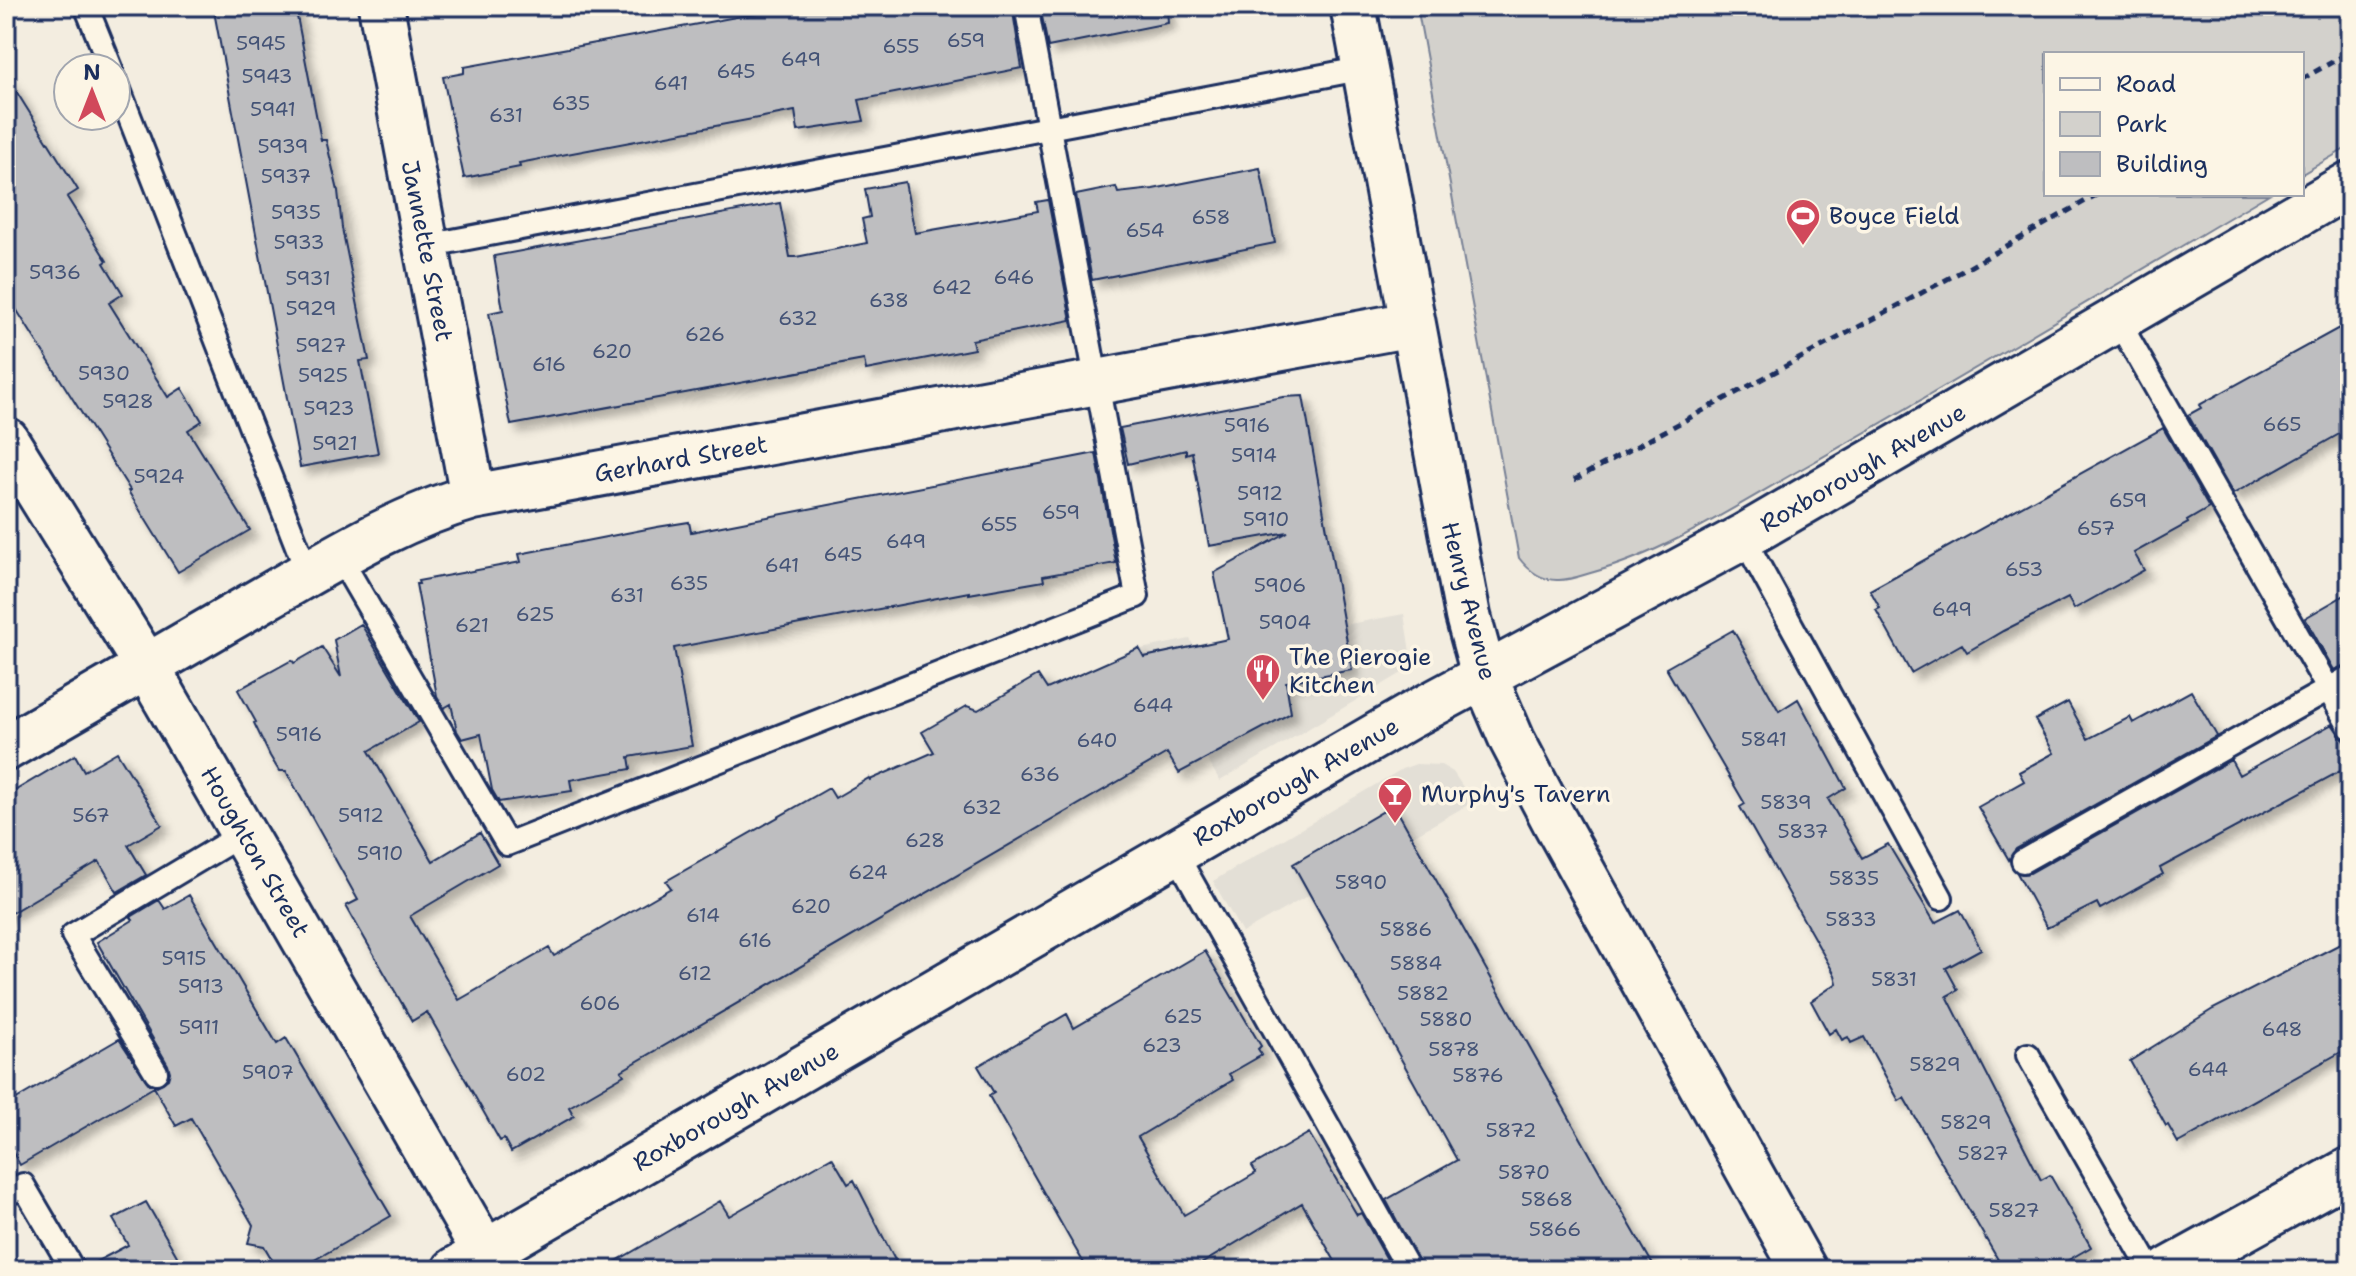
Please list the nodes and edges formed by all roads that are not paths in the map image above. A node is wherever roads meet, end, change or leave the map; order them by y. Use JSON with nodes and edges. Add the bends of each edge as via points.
{"nodes":[{"id":1,"x":86,"y":6,"type":"edge"},
{"id":2,"x":381,"y":6,"type":"edge"},
{"id":3,"x":1026,"y":6,"type":"edge"},
{"id":4,"x":1353,"y":6,"type":"edge"},
{"id":5,"x":105,"y":52,"type":"edge"},
{"id":6,"x":1365,"y":68,"type":"junction"},
{"id":7,"x":132,"y":119,"type":"edge"},
{"id":8,"x":1050,"y":129,"type":"junction"},
{"id":9,"x":2350,"y":184,"type":"edge"},
{"id":10,"x":426,"y":246,"type":"junction"},
{"id":11,"x":2117,"y":319,"type":"junction"},
{"id":12,"x":1412,"y":324,"type":"junction"},
{"id":13,"x":1097,"y":383,"type":"junction"},
{"id":14,"x":6,"y":440,"type":"edge"},
{"id":15,"x":473,"y":497,"type":"junction"},
{"id":16,"x":1743,"y":537,"type":"junction"},
{"id":17,"x":324,"y":565,"type":"junction"},
{"id":18,"x":147,"y":667,"type":"junction"},
{"id":19,"x":1484,"y":675,"type":"junction"},
{"id":20,"x":2350,"y":677,"type":"edge"},
{"id":21,"x":2328,"y":689,"type":"junction"},
{"id":22,"x":2350,"y":727,"type":"edge"},
{"id":23,"x":6,"y":748,"type":"edge"},
{"id":24,"x":244,"y":833,"type":"junction"},
{"id":25,"x":1175,"y":852,"type":"junction"},
{"id":26,"x":2023,"y":861,"type":"dead end"},
{"id":27,"x":1941,"y":898,"type":"dead end"},
{"id":28,"x":2028,"y":1055,"type":"dead end"},
{"id":29,"x":156,"y":1072,"type":"dead end"},
{"id":30,"x":2350,"y":1170,"type":"edge"},
{"id":31,"x":6,"y":1195,"type":"edge"},
{"id":32,"x":479,"y":1264,"type":"edge"},
{"id":33,"x":73,"y":1270,"type":"edge"},
{"id":34,"x":1409,"y":1270,"type":"edge"},
{"id":35,"x":1804,"y":1270,"type":"edge"},
{"id":36,"x":2151,"y":1270,"type":"edge"},
{"id":37,"x":2169,"y":1270,"type":"edge"}],
"edges":[{"from":1,"to":5,"type":"lane"},
{"from":2,"to":10,"type":"street","name":"Jannette Street"},
{"from":3,"to":8,"type":"lane"},
{"from":4,"to":6,"type":"street","name":"Henry Avenue"},
{"from":6,"to":8,"type":"lane"},
{"from":6,"to":12,"type":"street","name":"Henry Avenue"},
{"from":7,"to":17,"type":"lane"},
{"from":8,"to":10,"type":"lane"},
{"from":8,"to":13,"type":"lane"},
{"from":9,"to":11,"type":"street","name":"Roxborough Avenue"},
{"from":10,"to":15,"type":"street","name":"Jannette Street"},
{"from":11,"to":16,"type":"street","name":"Roxborough Avenue"},
{"from":11,"to":21,"type":"lane"},
{"from":12,"to":13,"type":"street","name":"Gerhard Street"},
{"from":12,"to":19,"type":"street","name":"Henry Avenue"},
{"from":13,"to":15,"type":"street","name":"Gerhard Street"},
{"from":13,"to":17,"type":"lane","via":[[1137,596],[507,844]]},
{"from":14,"to":18,"type":"street","name":"Houghton Street"},
{"from":15,"to":17,"type":"street","name":"Gerhard Street","via":[[404,521]]},
{"from":16,"to":19,"type":"street","name":"Roxborough Avenue"},
{"from":16,"to":27,"type":"lane"},
{"from":17,"to":18,"type":"street","name":"Gerhard Street"},
{"from":18,"to":23,"type":"street","name":"Gerhard Street"},
{"from":18,"to":24,"type":"street","name":"Houghton Street"},
{"from":19,"to":25,"type":"street","name":"Roxborough Avenue"},
{"from":19,"to":35,"type":"street","name":"Henry Avenue","via":[[1555,822]]},
{"from":20,"to":21,"type":"lane"},
{"from":21,"to":22,"type":"lane"},
{"from":21,"to":26,"type":"lane"},
{"from":24,"to":29,"type":"lane","via":[[73,935]]},
{"from":24,"to":32,"type":"street","name":"Houghton Street"},
{"from":25,"to":32,"type":"street","name":"Roxborough Avenue"},
{"from":25,"to":34,"type":"lane"},
{"from":28,"to":36,"type":"lane"},
{"from":30,"to":37,"type":"street"},
{"from":31,"to":33,"type":"lane","via":[[23,1185]]}]}
